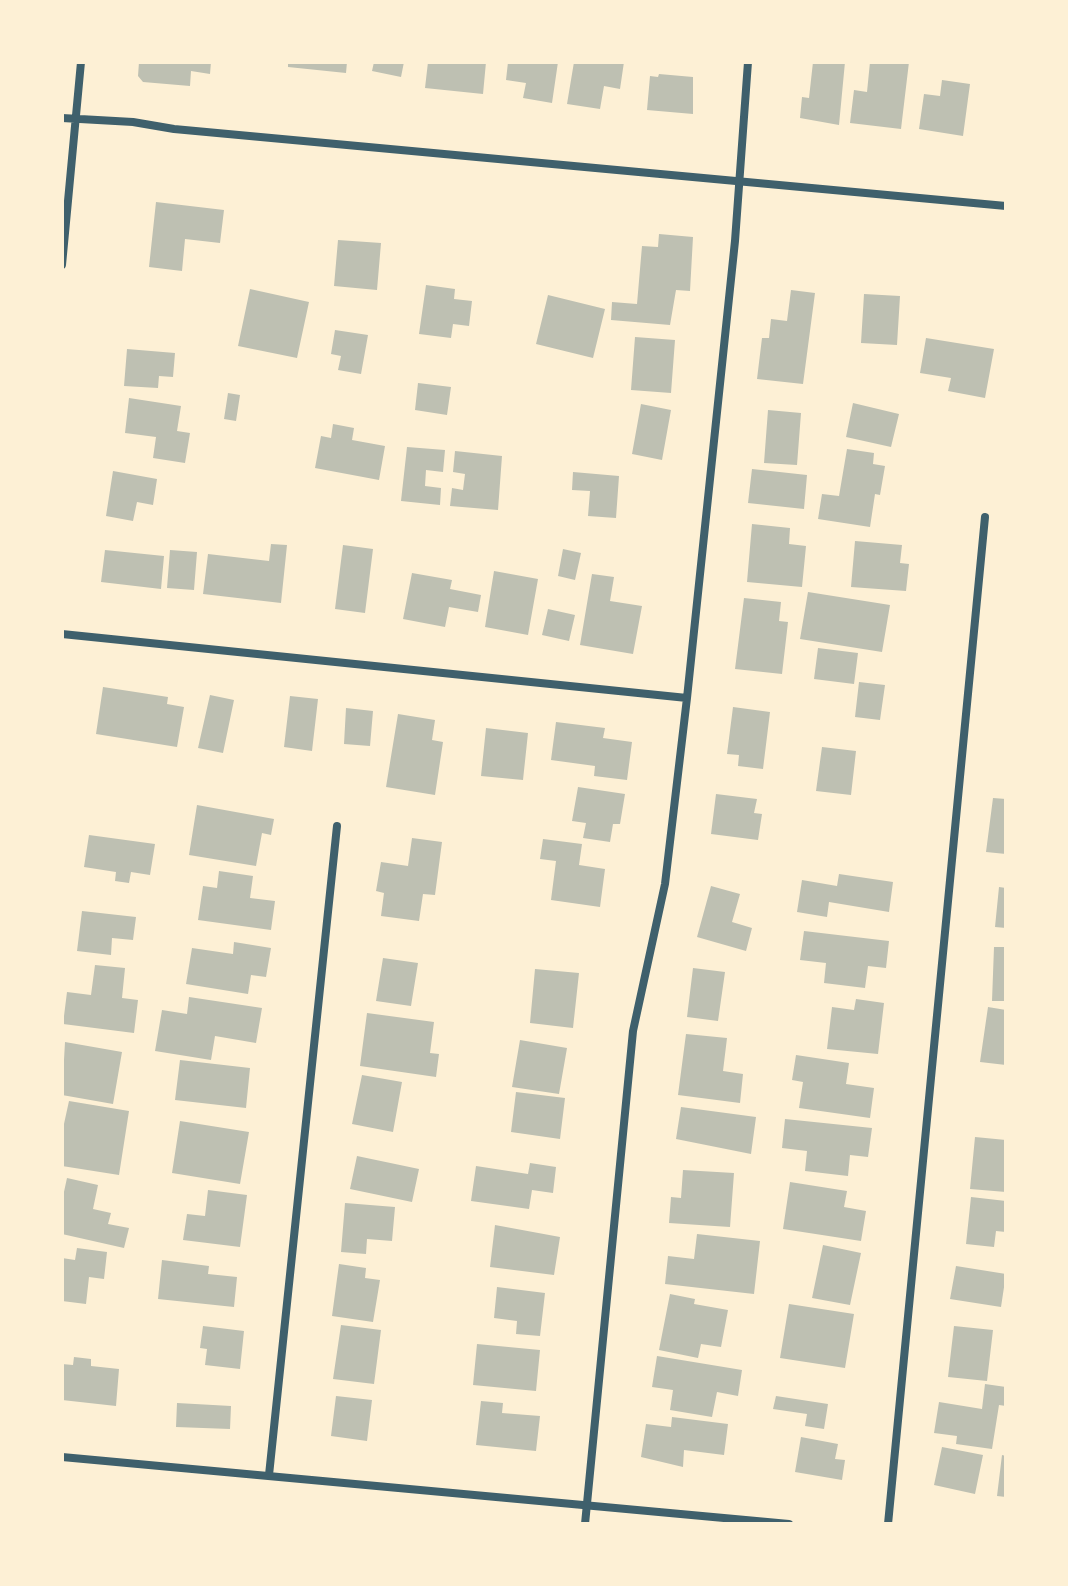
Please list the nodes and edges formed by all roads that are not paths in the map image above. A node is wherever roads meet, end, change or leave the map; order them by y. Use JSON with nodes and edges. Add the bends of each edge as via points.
{"nodes":[{"id":1,"x":81,"y":62,"type":"edge"},
{"id":2,"x":748,"y":62,"type":"edge"},
{"id":3,"x":62,"y":118,"type":"edge"},
{"id":4,"x":76,"y":120,"type":"junction"},
{"id":5,"x":738,"y":181,"type":"junction"},
{"id":6,"x":1006,"y":206,"type":"edge"},
{"id":7,"x":62,"y":265,"type":"edge"},
{"id":8,"x":985,"y":517,"type":"dead end"},
{"id":9,"x":62,"y":634,"type":"edge"},
{"id":10,"x":687,"y":698,"type":"junction"},
{"id":11,"x":337,"y":826,"type":"dead end"},
{"id":12,"x":62,"y":1457,"type":"edge"},
{"id":13,"x":269,"y":1475,"type":"junction"},
{"id":14,"x":587,"y":1507,"type":"junction"},
{"id":15,"x":585,"y":1524,"type":"edge"},
{"id":16,"x":789,"y":1524,"type":"edge"},
{"id":17,"x":888,"y":1524,"type":"edge"}],
"edges":[{"from":1,"to":4,"type":"street"},
{"from":2,"to":5,"type":"street"},
{"from":3,"to":4,"type":"street"},
{"from":4,"to":5,"type":"street"},
{"from":4,"to":7,"type":"street"},
{"from":5,"to":6,"type":"street"},
{"from":5,"to":10,"type":"street"},
{"from":8,"to":17,"type":"street"},
{"from":9,"to":10,"type":"street"},
{"from":10,"to":14,"type":"street","via":[[665,884],[633,1031]]},
{"from":11,"to":13,"type":"street"},
{"from":12,"to":13,"type":"street"},
{"from":13,"to":14,"type":"street"},
{"from":14,"to":15,"type":"street"},
{"from":14,"to":16,"type":"street"}]}
